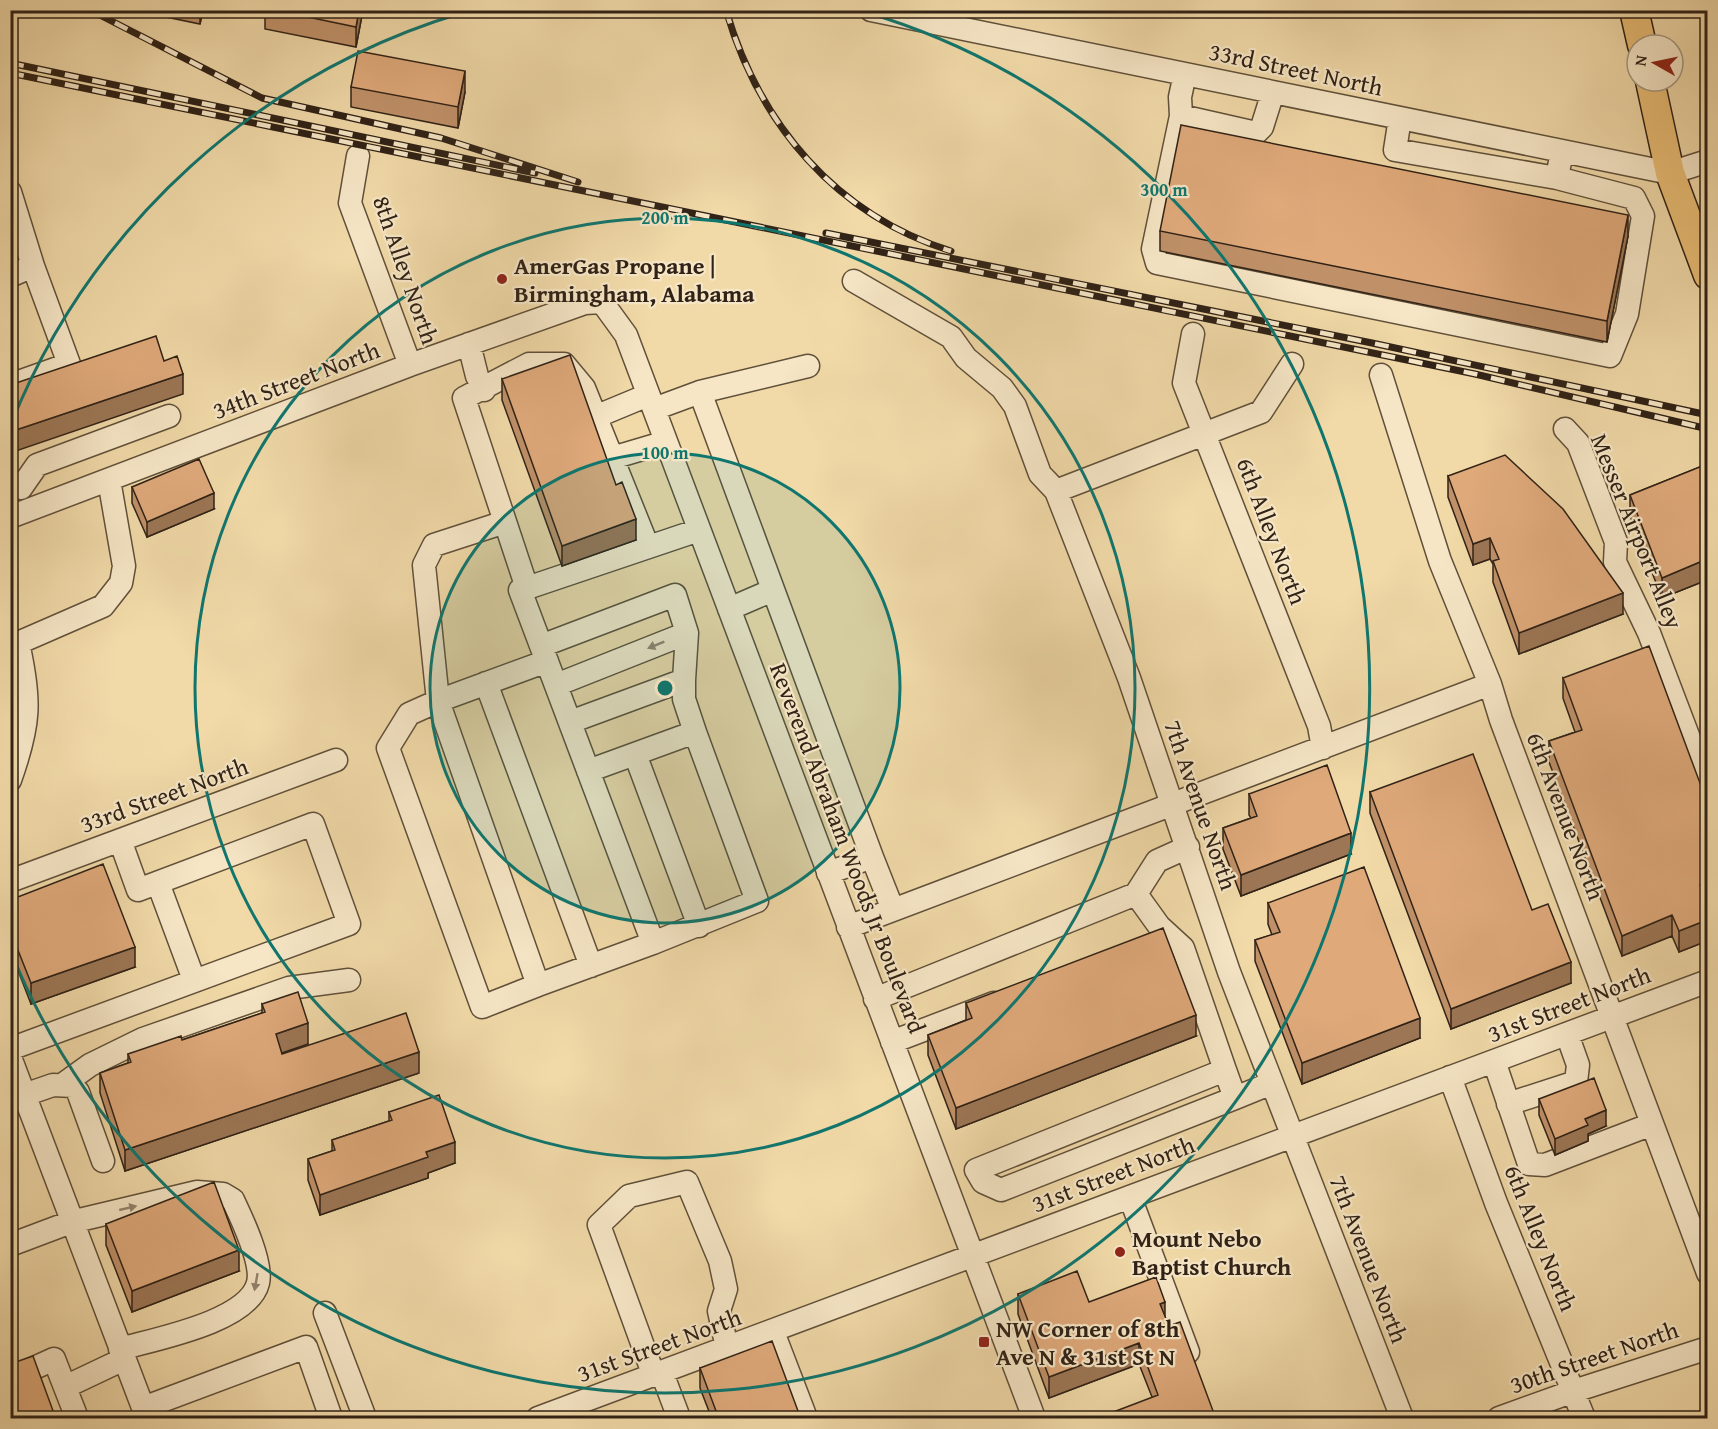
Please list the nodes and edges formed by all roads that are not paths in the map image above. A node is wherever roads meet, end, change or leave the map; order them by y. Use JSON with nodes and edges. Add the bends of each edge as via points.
{"nodes":[{"id":1,"x":871,"y":10,"type":"edge"},
{"id":2,"x":1634,"y":10,"type":"edge"},
{"id":3,"x":1639,"y":33,"type":"edge"},
{"id":4,"x":1185,"y":74,"type":"junction"},
{"id":5,"x":1273,"y":92,"type":"junction"},
{"id":6,"x":1653,"y":93,"type":"edge"},
{"id":7,"x":1181,"y":116,"type":"junction"},
{"id":8,"x":1400,"y":118,"type":"junction"},
{"id":9,"x":1495,"y":138,"type":"junction"},
{"id":10,"x":1562,"y":152,"type":"junction"},
{"id":11,"x":358,"y":156,"type":"dead end"},
{"id":12,"x":1707,"y":161,"type":"edge"},
{"id":13,"x":1489,"y":166,"type":"junction"},
{"id":14,"x":1671,"y":173,"type":"junction"},
{"id":15,"x":1557,"y":178,"type":"junction"},
{"id":16,"x":10,"y":192,"type":"edge"},
{"id":17,"x":33,"y":266,"type":"junction"},
{"id":18,"x":1707,"y":275,"type":"edge"},
{"id":19,"x":10,"y":276,"type":"edge"},
{"id":20,"x":854,"y":282,"type":"dead end"},
{"id":21,"x":602,"y":302,"type":"joint"},
{"id":22,"x":1193,"y":334,"type":"dead end"},
{"id":23,"x":469,"y":344,"type":"junction"},
{"id":24,"x":1292,"y":364,"type":"dead end"},
{"id":25,"x":410,"y":365,"type":"junction"},
{"id":26,"x":808,"y":366,"type":"dead end"},
{"id":27,"x":1381,"y":375,"type":"dead end"},
{"id":28,"x":484,"y":390,"type":"junction"},
{"id":29,"x":13,"y":391,"type":"edge"},
{"id":30,"x":700,"y":392,"type":"junction"},
{"id":31,"x":651,"y":402,"type":"junction"},
{"id":32,"x":169,"y":416,"type":"dead end"},
{"id":33,"x":595,"y":417,"type":"junction"},
{"id":34,"x":1565,"y":429,"type":"dead end"},
{"id":35,"x":1205,"y":434,"type":"junction"},
{"id":36,"x":666,"y":442,"type":"junction"},
{"id":37,"x":612,"y":458,"type":"junction"},
{"id":38,"x":110,"y":480,"type":"junction"},
{"id":39,"x":16,"y":484,"type":"edge"},
{"id":40,"x":1056,"y":491,"type":"junction"},
{"id":41,"x":19,"y":513,"type":"edge"},
{"id":42,"x":505,"y":522,"type":"junction"},
{"id":43,"x":699,"y":531,"type":"junction"},
{"id":44,"x":648,"y":547,"type":"junction"},
{"id":45,"x":527,"y":588,"type":"junction"},
{"id":46,"x":773,"y":590,"type":"junction"},
{"id":47,"x":729,"y":609,"type":"junction"},
{"id":48,"x":687,"y":633,"type":"junction"},
{"id":49,"x":544,"y":654,"type":"junction"},
{"id":50,"x":684,"y":680,"type":"junction"},
{"id":51,"x":486,"y":683,"type":"junction"},
{"id":52,"x":1490,"y":684,"type":"junction"},
{"id":53,"x":556,"y":685,"type":"junction"},
{"id":54,"x":438,"y":701,"type":"junction"},
{"id":55,"x":570,"y":722,"type":"junction"},
{"id":56,"x":695,"y":732,"type":"junction"},
{"id":57,"x":1323,"y":748,"type":"junction"},
{"id":58,"x":634,"y":754,"type":"junction"},
{"id":59,"x":336,"y":760,"type":"dead end"},
{"id":60,"x":588,"y":771,"type":"junction"},
{"id":61,"x":10,"y":780,"type":"edge"},
{"id":62,"x":1707,"y":788,"type":"edge"},
{"id":63,"x":1173,"y":804,"type":"junction"},
{"id":64,"x":120,"y":840,"type":"junction"},
{"id":65,"x":1188,"y":847,"type":"junction"},
{"id":66,"x":872,"y":857,"type":"junction"},
{"id":67,"x":828,"y":873,"type":"junction"},
{"id":68,"x":10,"y":881,"type":"edge"},
{"id":69,"x":158,"y":883,"type":"junction"},
{"id":70,"x":1136,"y":894,"type":"junction"},
{"id":71,"x":893,"y":910,"type":"junction"},
{"id":72,"x":699,"y":926,"type":"junction"},
{"id":73,"x":848,"y":927,"type":"junction"},
{"id":74,"x":1168,"y":935,"type":"junction"},
{"id":75,"x":653,"y":943,"type":"junction"},
{"id":76,"x":1146,"y":943,"type":"edge"},
{"id":77,"x":591,"y":966,"type":"junction"},
{"id":78,"x":194,"y":980,"type":"junction"},
{"id":79,"x":349,"y":980,"type":"dead end"},
{"id":80,"x":1707,"y":981,"type":"edge"},
{"id":81,"x":538,"y":985,"type":"junction"},
{"id":82,"x":1010,"y":996,"type":"edge"},
{"id":83,"x":875,"y":999,"type":"junction"},
{"id":84,"x":1612,"y":1017,"type":"junction"},
{"id":85,"x":1567,"y":1034,"type":"junction"},
{"id":86,"x":892,"y":1042,"type":"junction"},
{"id":87,"x":10,"y":1049,"type":"edge"},
{"id":88,"x":10,"y":1058,"type":"edge"},
{"id":89,"x":1494,"y":1061,"type":"junction"},
{"id":90,"x":1225,"y":1070,"type":"junction"},
{"id":91,"x":1450,"y":1077,"type":"junction"},
{"id":92,"x":65,"y":1083,"type":"junction"},
{"id":93,"x":1272,"y":1083,"type":"junction"},
{"id":94,"x":24,"y":1095,"type":"junction"},
{"id":95,"x":1235,"y":1098,"type":"junction"},
{"id":96,"x":1508,"y":1104,"type":"junction"},
{"id":97,"x":1652,"y":1124,"type":"junction"},
{"id":98,"x":1294,"y":1136,"type":"junction"},
{"id":99,"x":103,"y":1161,"type":"dead end"},
{"id":100,"x":976,"y":1170,"type":"junction"},
{"id":101,"x":945,"y":1182,"type":"junction"},
{"id":102,"x":1130,"y":1197,"type":"junction"},
{"id":103,"x":71,"y":1222,"type":"junction"},
{"id":104,"x":10,"y":1245,"type":"edge"},
{"id":105,"x":973,"y":1256,"type":"junction"},
{"id":106,"x":1707,"y":1274,"type":"edge"},
{"id":107,"x":325,"y":1313,"type":"dead end"},
{"id":108,"x":773,"y":1332,"type":"junction"},
{"id":109,"x":727,"y":1348,"type":"junction"},
{"id":110,"x":1707,"y":1348,"type":"edge"},
{"id":111,"x":122,"y":1354,"type":"junction"},
{"id":112,"x":658,"y":1374,"type":"junction"},
{"id":113,"x":1196,"y":1374,"type":"edge"},
{"id":114,"x":10,"y":1379,"type":"edge"},
{"id":115,"x":65,"y":1387,"type":"junction"},
{"id":116,"x":1574,"y":1391,"type":"junction"},
{"id":117,"x":145,"y":1413,"type":"edge"},
{"id":118,"x":77,"y":1419,"type":"edge"},
{"id":119,"x":331,"y":1419,"type":"edge"},
{"id":120,"x":365,"y":1419,"type":"edge"},
{"id":121,"x":538,"y":1419,"type":"edge"},
{"id":122,"x":679,"y":1419,"type":"edge"},
{"id":123,"x":806,"y":1419,"type":"edge"},
{"id":124,"x":1034,"y":1419,"type":"edge"},
{"id":125,"x":1402,"y":1419,"type":"edge"},
{"id":126,"x":1499,"y":1419,"type":"edge"},
{"id":127,"x":1584,"y":1419,"type":"edge"}],
"edges":[{"from":1,"to":4,"type":"street","name":"33rd Street North"},
{"from":2,"to":3,"type":"main road"},
{"from":4,"to":5,"type":"street","name":"33rd Street North"},
{"from":4,"to":7,"type":"street"},
{"from":5,"to":7,"type":"street","via":[[1262,127],[1256,133]]},
{"from":5,"to":8,"type":"street","name":"33rd Street North"},
{"from":6,"to":14,"type":"main road"},
{"from":7,"to":15,"type":"street","via":[[1153,249],[1157,263],[1610,356],[1627,314],[1643,216],[1634,198]]},
{"from":8,"to":9,"type":"street","name":"33rd Street North"},
{"from":8,"to":13,"type":"street","via":[[1395,150]]},
{"from":9,"to":10,"type":"street","name":"33rd Street North"},
{"from":9,"to":13,"type":"street"},
{"from":10,"to":14,"type":"street","name":"33rd Street North"},
{"from":10,"to":15,"type":"street"},
{"from":11,"to":25,"type":"street","name":"8th Alley North","via":[[350,203]]},
{"from":12,"to":14,"type":"street","name":"33rd Street North"},
{"from":13,"to":15,"type":"street"},
{"from":14,"to":18,"type":"main road"},
{"from":16,"to":17,"type":"street"},
{"from":17,"to":19,"type":"street"},
{"from":17,"to":29,"type":"street","via":[[69,364]]},
{"from":20,"to":40,"type":"street","name":"7th Avenue North","via":[[951,337],[966,358],[1002,387],[1015,406],[1040,474]]},
{"from":21,"to":23,"type":"street","name":"34th Street North","via":[[585,303]]},
{"from":21,"to":31,"type":"street","name":"Reverend Abraham Woods Jr Boulevard","via":[[626,335]]},
{"from":22,"to":35,"type":"street","name":"6th Alley North","via":[[1184,383]]},
{"from":23,"to":25,"type":"street","name":"34th Street North"},
{"from":23,"to":28,"type":"street"},
{"from":24,"to":35,"type":"street","via":[[1261,411]]},
{"from":25,"to":38,"type":"street","name":"34th Street North"},
{"from":26,"to":30,"type":"street"},
{"from":27,"to":52,"type":"street","name":"6th Avenue North","via":[[1440,561]]},
{"from":28,"to":33,"type":"street","via":[[529,364],[564,364],[584,388]]},
{"from":28,"to":42,"type":"street","via":[[464,398]]},
{"from":30,"to":31,"type":"street"},
{"from":30,"to":46,"type":"street"},
{"from":31,"to":33,"type":"street"},
{"from":31,"to":36,"type":"street","name":"Reverend Abraham Woods Jr Boulevard"},
{"from":32,"to":39,"type":"street","via":[[33,456]]},
{"from":33,"to":37,"type":"street"},
{"from":34,"to":62,"type":"street","name":"Messer Airport Alley","via":[[1578,443],[1616,542],[1616,562],[1649,633]]},
{"from":35,"to":40,"type":"street"},
{"from":35,"to":57,"type":"street","name":"6th Alley North","via":[[1319,726]]},
{"from":36,"to":37,"type":"street"},
{"from":36,"to":43,"type":"street","name":"Reverend Abraham Woods Jr Boulevard"},
{"from":37,"to":44,"type":"street"},
{"from":38,"to":41,"type":"street","name":"34th Street North"},
{"from":38,"to":61,"type":"street","via":[[124,566],[121,583],[103,606],[18,643],[29,699],[25,733]]},
{"from":39,"to":41,"type":"street"},
{"from":40,"to":63,"type":"street","name":"7th Avenue North"},
{"from":42,"to":45,"type":"street"},
{"from":42,"to":54,"type":"street","via":[[434,545],[424,565]]},
{"from":43,"to":44,"type":"street"},
{"from":43,"to":47,"type":"street","name":"Reverend Abraham Woods Jr Boulevard"},
{"from":44,"to":45,"type":"street"},
{"from":45,"to":49,"type":"street","via":[[520,590]]},
{"from":46,"to":47,"type":"street"},
{"from":46,"to":66,"type":"street"},
{"from":47,"to":67,"type":"street","name":"Reverend Abraham Woods Jr Boulevard"},
{"from":48,"to":49,"type":"street","via":[[675,595]]},
{"from":48,"to":50,"type":"street"},
{"from":48,"to":53,"type":"street","one_way":true},
{"from":49,"to":51,"type":"street"},
{"from":49,"to":53,"type":"street"},
{"from":50,"to":55,"type":"street"},
{"from":50,"to":56,"type":"street","via":[[684,699]]},
{"from":51,"to":54,"type":"street"},
{"from":51,"to":77,"type":"street"},
{"from":52,"to":57,"type":"street"},
{"from":52,"to":84,"type":"street","name":"6th Avenue North"},
{"from":53,"to":55,"type":"street"},
{"from":54,"to":81,"type":"street"},
{"from":54,"to":81,"type":"street","via":[[410,714],[388,748],[482,1007]]},
{"from":55,"to":60,"type":"street"},
{"from":56,"to":58,"type":"street"},
{"from":56,"to":72,"type":"street","via":[[758,901]]},
{"from":57,"to":63,"type":"street"},
{"from":58,"to":60,"type":"street"},
{"from":58,"to":72,"type":"street"},
{"from":59,"to":64,"type":"street","name":"33rd Street North"},
{"from":60,"to":75,"type":"street"},
{"from":63,"to":65,"type":"street","name":"7th Avenue North"},
{"from":63,"to":71,"type":"street"},
{"from":64,"to":68,"type":"street","name":"33rd Street North"},
{"from":64,"to":69,"type":"street","via":[[138,890]]},
{"from":65,"to":70,"type":"street","via":[[1157,861]]},
{"from":65,"to":93,"type":"street","name":"7th Avenue North","via":[[1229,972]]},
{"from":66,"to":67,"type":"street"},
{"from":66,"to":71,"type":"street"},
{"from":67,"to":73,"type":"street","name":"Reverend Abraham Woods Jr Boulevard"},
{"from":69,"to":78,"type":"street"},
{"from":69,"to":78,"type":"street","via":[[313,824],[349,924]]},
{"from":70,"to":74,"type":"street"},
{"from":70,"to":83,"type":"street"},
{"from":71,"to":73,"type":"street"},
{"from":72,"to":75,"type":"street"},
{"from":73,"to":83,"type":"street","name":"Reverend Abraham Woods Jr Boulevard"},
{"from":74,"to":76,"type":"street"},
{"from":74,"to":90,"type":"street","via":[[1183,948]]},
{"from":75,"to":77,"type":"street"},
{"from":77,"to":81,"type":"street"},
{"from":78,"to":87,"type":"street"},
{"from":79,"to":92,"type":"street","via":[[288,988],[143,1039],[90,1065]]},
{"from":80,"to":84,"type":"street","name":"31st Street North"},
{"from":82,"to":86,"type":"street"},
{"from":83,"to":86,"type":"street","name":"Reverend Abraham Woods Jr Boulevard"},
{"from":84,"to":85,"type":"street","name":"31st Street North"},
{"from":84,"to":97,"type":"street","name":"6th Avenue North"},
{"from":85,"to":89,"type":"street","name":"31st Street North"},
{"from":85,"to":96,"type":"street","via":[[1578,1065],[1576,1082]]},
{"from":86,"to":101,"type":"street","name":"Reverend Abraham Woods Jr Boulevard"},
{"from":88,"to":94,"type":"street"},
{"from":89,"to":91,"type":"street","name":"31st Street North"},
{"from":89,"to":96,"type":"street"},
{"from":90,"to":95,"type":"street"},
{"from":90,"to":100,"type":"street"},
{"from":91,"to":98,"type":"street","name":"31st Street North"},
{"from":91,"to":116,"type":"street","name":"6th Alley North","via":[[1496,1203]]},
{"from":92,"to":94,"type":"street"},
{"from":92,"to":99,"type":"street","via":[[78,1092]]},
{"from":93,"to":95,"type":"street"},
{"from":93,"to":98,"type":"street","name":"7th Avenue North"},
{"from":94,"to":103,"type":"street"},
{"from":95,"to":100,"type":"street","via":[[1001,1190],[982,1182]]},
{"from":96,"to":97,"type":"street","via":[[1529,1164],[1545,1165]]},
{"from":97,"to":106,"type":"street","name":"6th Avenue North"},
{"from":98,"to":102,"type":"street","name":"31st Street North"},
{"from":98,"to":125,"type":"street","name":"7th Avenue North"},
{"from":100,"to":101,"type":"street"},
{"from":101,"to":105,"type":"street","name":"Reverend Abraham Woods Jr Boulevard"},
{"from":102,"to":105,"type":"street","name":"31st Street North"},
{"from":102,"to":113,"type":"street"},
{"from":103,"to":104,"type":"street"},
{"from":103,"to":111,"type":"street"},
{"from":103,"to":111,"type":"street","one_way":true,"via":[[197,1192],[223,1194],[233,1200],[240,1215],[258,1266],[258,1283],[252,1297],[212,1322]]},
{"from":105,"to":108,"type":"street","name":"31st Street North"},
{"from":105,"to":124,"type":"street","name":"Reverend Abraham Woods Jr Boulevard"},
{"from":107,"to":120,"type":"street"},
{"from":108,"to":109,"type":"street","name":"31st Street North"},
{"from":108,"to":123,"type":"street"},
{"from":109,"to":112,"type":"street","name":"31st Street North"},
{"from":109,"to":112,"type":"street","via":[[719,1311],[726,1289],[720,1261],[687,1182],[629,1196],[599,1225]]},
{"from":110,"to":116,"type":"street","name":"30th Street North"},
{"from":111,"to":115,"type":"street"},
{"from":111,"to":117,"type":"street"},
{"from":112,"to":121,"type":"street","name":"31st Street North"},
{"from":112,"to":122,"type":"street"},
{"from":114,"to":115,"type":"street","via":[[54,1359]]},
{"from":115,"to":118,"type":"street"},
{"from":116,"to":126,"type":"street","name":"30th Street North"},
{"from":116,"to":127,"type":"street","name":"6th Alley North"},
{"from":117,"to":119,"type":"street","via":[[306,1347]]}]}
